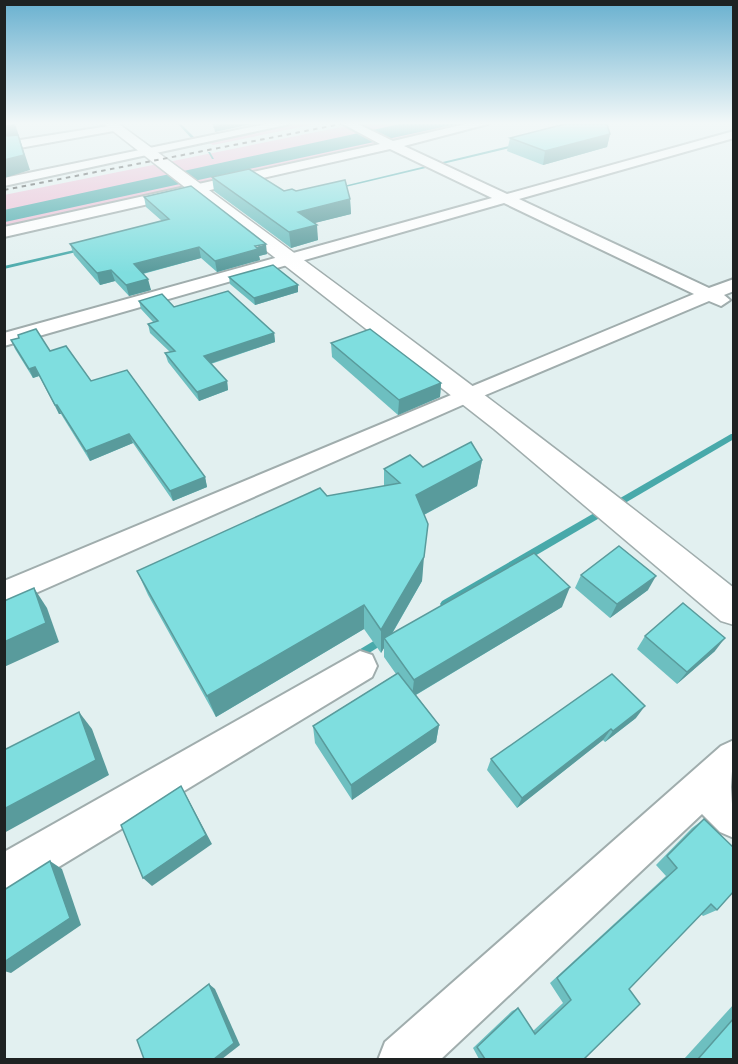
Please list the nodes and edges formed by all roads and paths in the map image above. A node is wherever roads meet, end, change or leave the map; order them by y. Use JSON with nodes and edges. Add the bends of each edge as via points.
{"nodes":[{"id":1,"x":47,"y":174,"type":"edge"},
{"id":2,"x":175,"y":174,"type":"edge"},
{"id":3,"x":254,"y":174,"type":"edge"},
{"id":4,"x":452,"y":174,"type":"edge"},
{"id":5,"x":595,"y":174,"type":"edge"},
{"id":6,"x":4,"y":182,"type":"edge"},
{"id":7,"x":194,"y":187,"type":"junction"},
{"id":8,"x":506,"y":199,"type":"junction"},
{"id":9,"x":4,"y":232,"type":"edge"},
{"id":10,"x":290,"y":259,"type":"junction"},
{"id":11,"x":734,"y":284,"type":"edge"},
{"id":12,"x":710,"y":295,"type":"junction"},
{"id":13,"x":734,"y":306,"type":"edge"},
{"id":14,"x":4,"y":340,"type":"edge"},
{"id":15,"x":468,"y":394,"type":"junction"},
{"id":16,"x":4,"y":596,"type":"edge"},
{"id":17,"x":734,"y":610,"type":"edge"},
{"id":18,"x":360,"y":666,"type":"dead end"},
{"id":19,"x":718,"y":773,"type":"edge"},
{"id":20,"x":734,"y":818,"type":"edge"},
{"id":21,"x":4,"y":876,"type":"edge"},
{"id":22,"x":403,"y":1059,"type":"edge"}],
"edges":[{"from":1,"to":6,"type":"street"},
{"from":2,"to":7,"type":"street"},
{"from":3,"to":7,"type":"street"},
{"from":4,"to":8,"type":"street"},
{"from":5,"to":8,"type":"street"},
{"from":7,"to":9,"type":"street"},
{"from":7,"to":10,"type":"street"},
{"from":8,"to":10,"type":"street"},
{"from":8,"to":12,"type":"street"},
{"from":10,"to":14,"type":"street"},
{"from":10,"to":15,"type":"street"},
{"from":11,"to":12,"type":"street"},
{"from":12,"to":13,"type":"street"},
{"from":12,"to":15,"type":"street"},
{"from":15,"to":16,"type":"street"},
{"from":15,"to":17,"type":"street"},
{"from":18,"to":21,"type":"street"},
{"from":19,"to":20,"type":"street"},
{"from":19,"to":22,"type":"street"}]}
